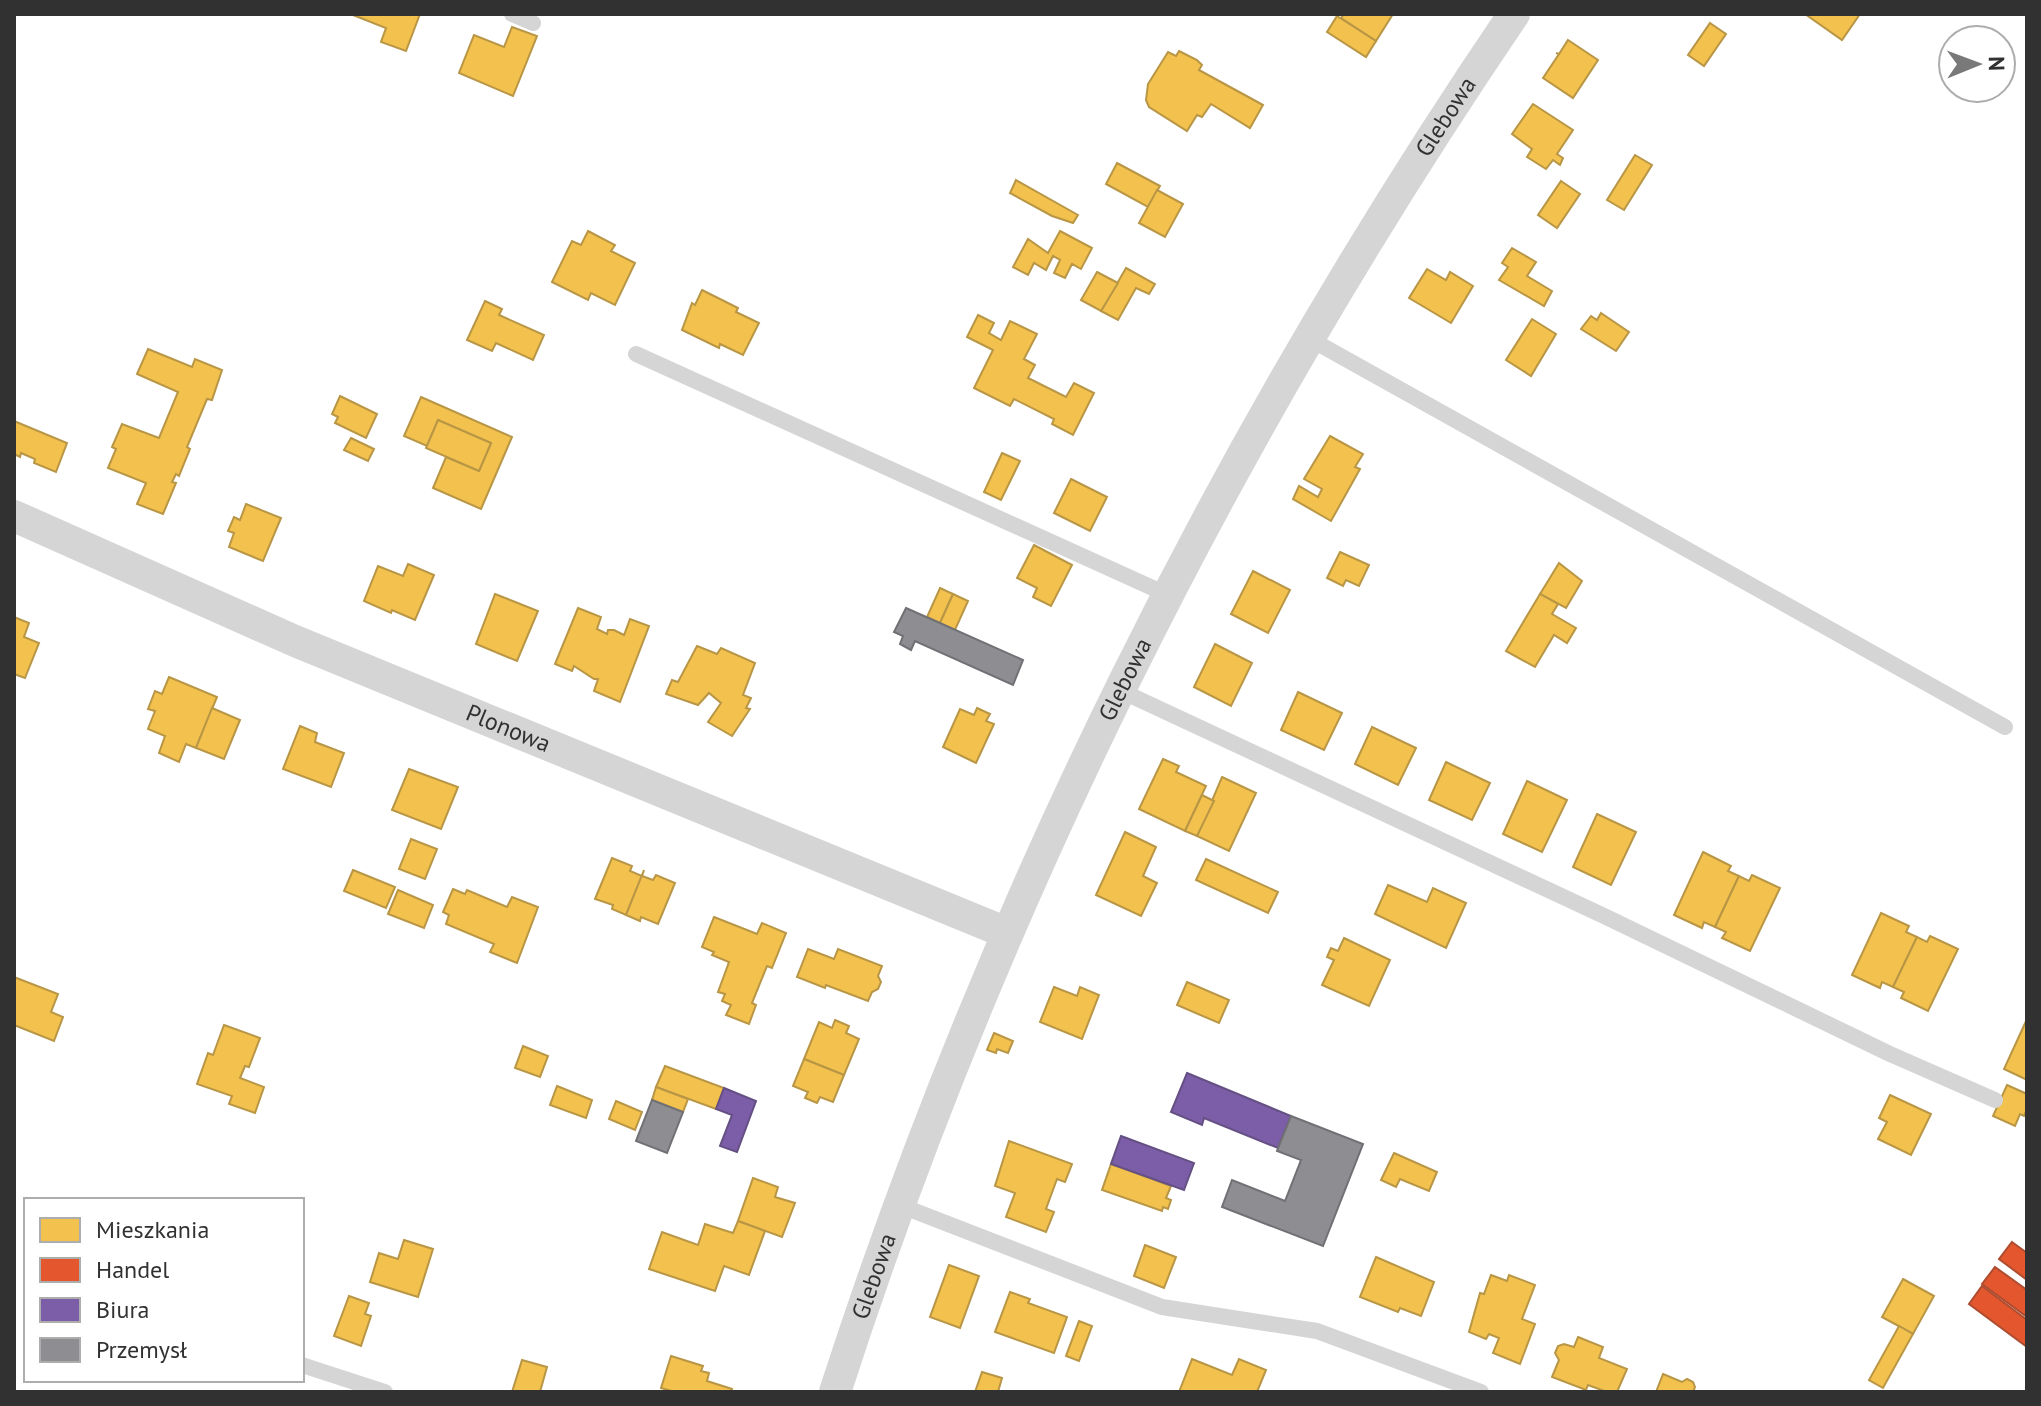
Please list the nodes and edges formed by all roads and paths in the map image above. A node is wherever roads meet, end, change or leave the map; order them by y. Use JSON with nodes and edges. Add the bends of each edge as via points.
{"nodes":[{"id":1,"x":512,"y":14,"type":"edge"},
{"id":2,"x":1514,"y":14,"type":"edge"},
{"id":3,"x":533,"y":23,"type":"dead end"},
{"id":4,"x":1310,"y":339,"type":"junction"},
{"id":5,"x":636,"y":354,"type":"dead end"},
{"id":6,"x":14,"y":516,"type":"edge"},
{"id":7,"x":1166,"y":594,"type":"junction"},
{"id":8,"x":1119,"y":690,"type":"junction"},
{"id":9,"x":2005,"y":727,"type":"dead end"},
{"id":10,"x":1007,"y":933,"type":"junction"},
{"id":11,"x":1995,"y":1100,"type":"dead end"},
{"id":12,"x":899,"y":1205,"type":"junction"},
{"id":13,"x":304,"y":1366,"type":"edge"},
{"id":14,"x":385,"y":1392,"type":"edge"},
{"id":15,"x":835,"y":1392,"type":"edge"},
{"id":16,"x":1481,"y":1392,"type":"edge"}],
"edges":[{"from":1,"to":3,"type":"lane"},
{"from":2,"to":4,"type":"street","name":"Glebowa","via":[[1433,133]]},
{"from":4,"to":7,"type":"street","name":"Glebowa"},
{"from":4,"to":9,"type":"lane"},
{"from":5,"to":7,"type":"lane"},
{"from":6,"to":10,"type":"street","name":"Plonowa","via":[[295,641]]},
{"from":7,"to":8,"type":"street","name":"Glebowa"},
{"from":8,"to":10,"type":"street","name":"Glebowa"},
{"from":8,"to":11,"type":"lane"},
{"from":10,"to":12,"type":"street","name":"Glebowa"},
{"from":12,"to":15,"type":"street","name":"Glebowa"},
{"from":12,"to":16,"type":"lane","via":[[1162,1307],[1317,1331]]},
{"from":13,"to":14,"type":"lane"}]}
